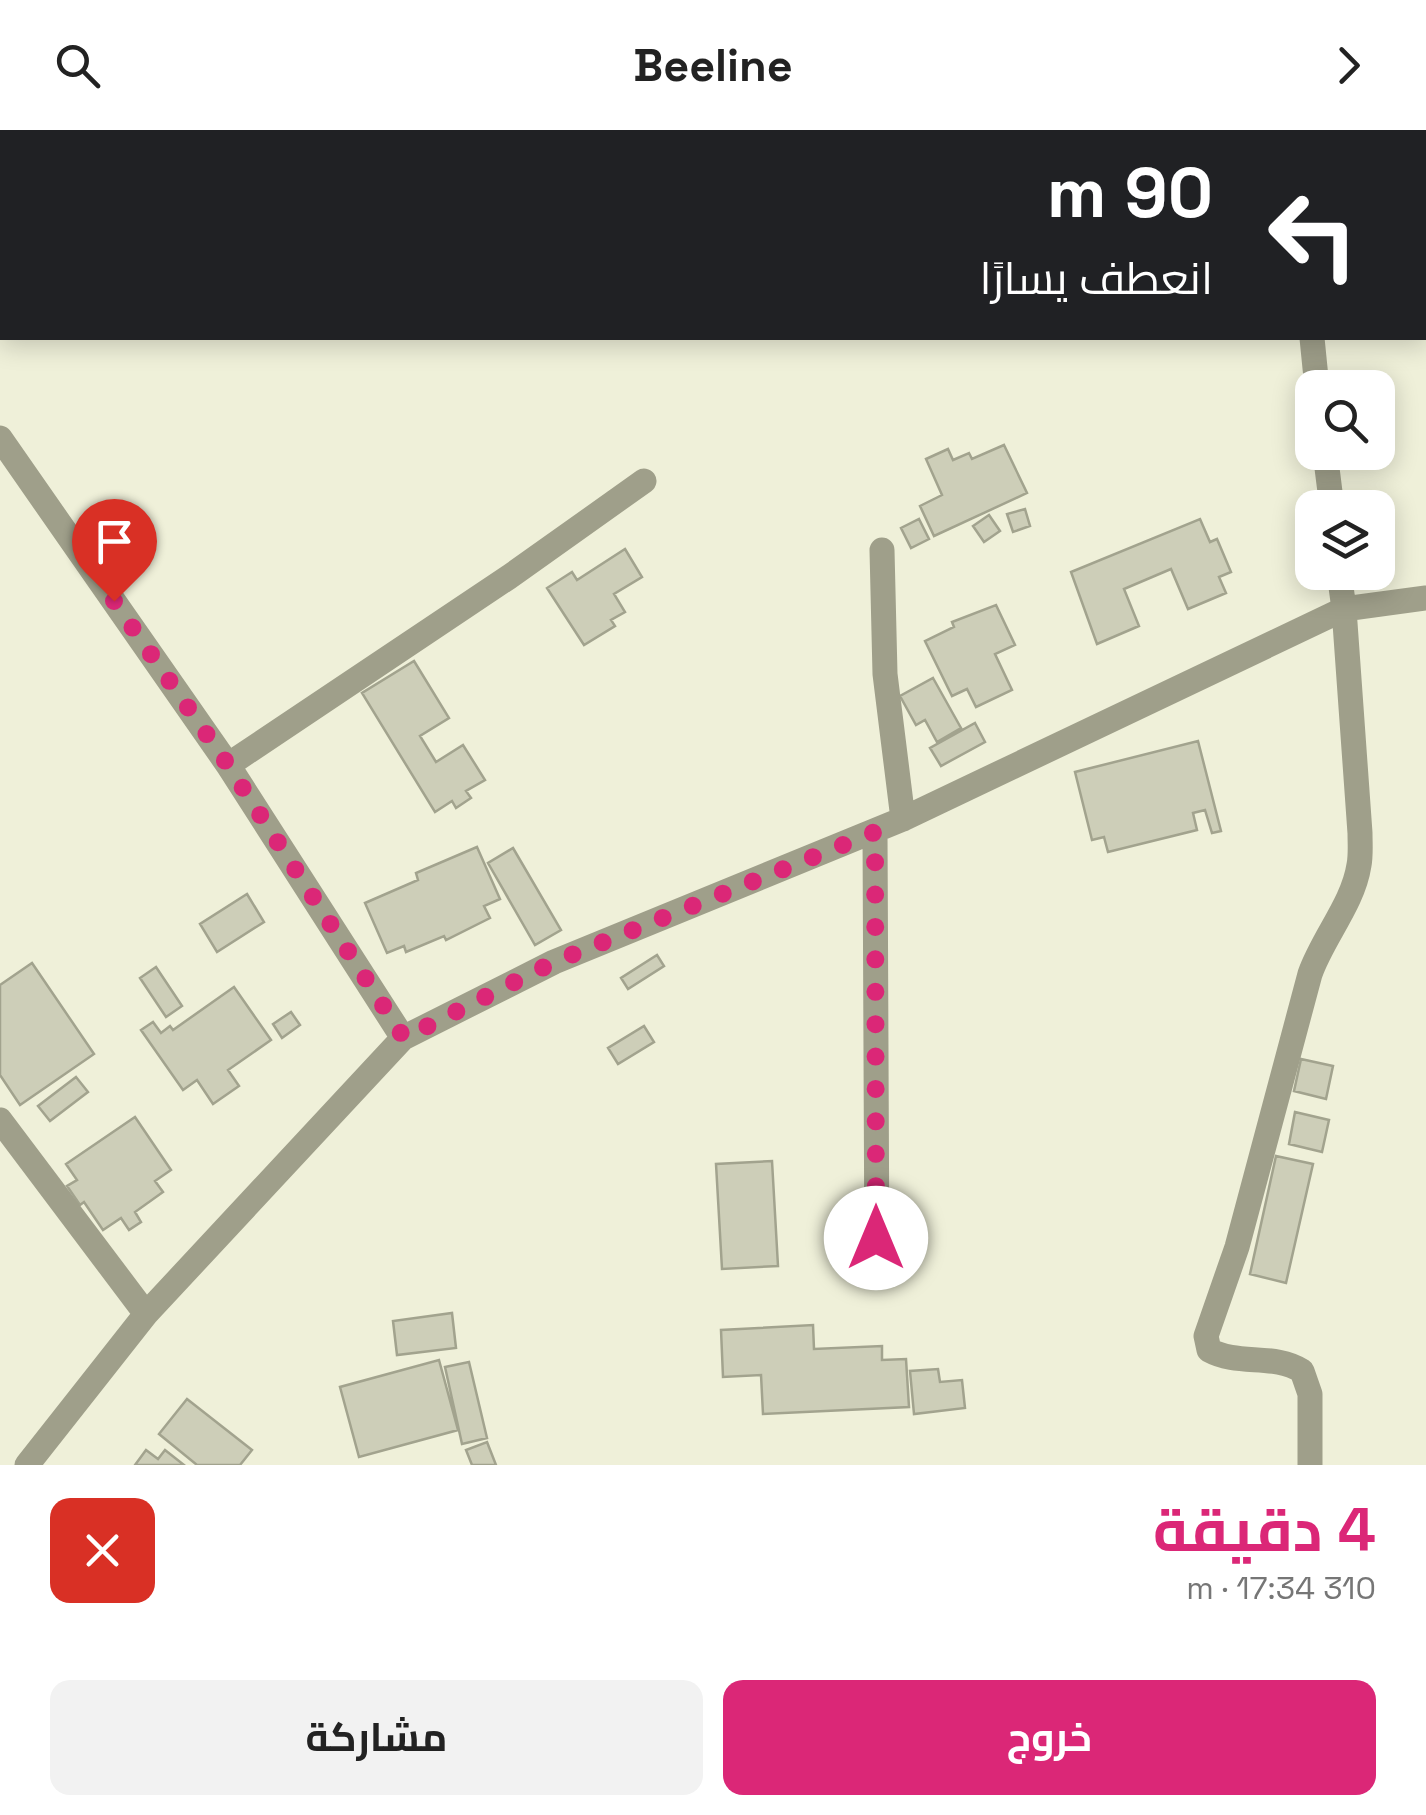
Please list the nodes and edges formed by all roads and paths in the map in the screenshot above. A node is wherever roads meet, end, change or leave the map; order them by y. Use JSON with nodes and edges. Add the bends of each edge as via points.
{"nodes":[{"id":1,"x":1312,"y":340,"type":"edge"},
{"id":2,"x":1316,"y":370,"type":"edge"},
{"id":3,"x":0,"y":438,"type":"edge"},
{"id":4,"x":644,"y":481,"type":"dead end"},
{"id":5,"x":882,"y":550,"type":"dead end"},
{"id":6,"x":1341,"y":590,"type":"edge"},
{"id":7,"x":1426,"y":598,"type":"edge"},
{"id":8,"x":1344,"y":609,"type":"junction"},
{"id":9,"x":228,"y":765,"type":"junction"},
{"id":10,"x":903,"y":819,"type":"junction"},
{"id":11,"x":875,"y":832,"type":"junction"},
{"id":12,"x":404,"y":1038,"type":"junction"},
{"id":13,"x":0,"y":1120,"type":"edge"},
{"id":14,"x":876,"y":1275,"type":"dead end"},
{"id":15,"x":146,"y":1314,"type":"junction"},
{"id":16,"x":28,"y":1465,"type":"edge"},
{"id":17,"x":1310,"y":1465,"type":"edge"}],
"edges":[{"from":1,"to":2,"type":"street"},
{"from":3,"to":9,"type":"street"},
{"from":4,"to":9,"type":"street"},
{"from":5,"to":10,"type":"street","via":[[885,674]]},
{"from":6,"to":8,"type":"street"},
{"from":7,"to":8,"type":"street"},
{"from":8,"to":10,"type":"street"},
{"from":8,"to":17,"type":"street","via":[[1359,867],[1310,974],[1237,1247],[1206,1336],[1219,1356],[1302,1371],[1310,1394]]},
{"from":9,"to":12,"type":"street"},
{"from":10,"to":11,"type":"street"},
{"from":11,"to":12,"type":"street","via":[[554,962]]},
{"from":11,"to":14,"type":"street"},
{"from":12,"to":15,"type":"street"},
{"from":13,"to":15,"type":"street"},
{"from":15,"to":16,"type":"street"}]}
